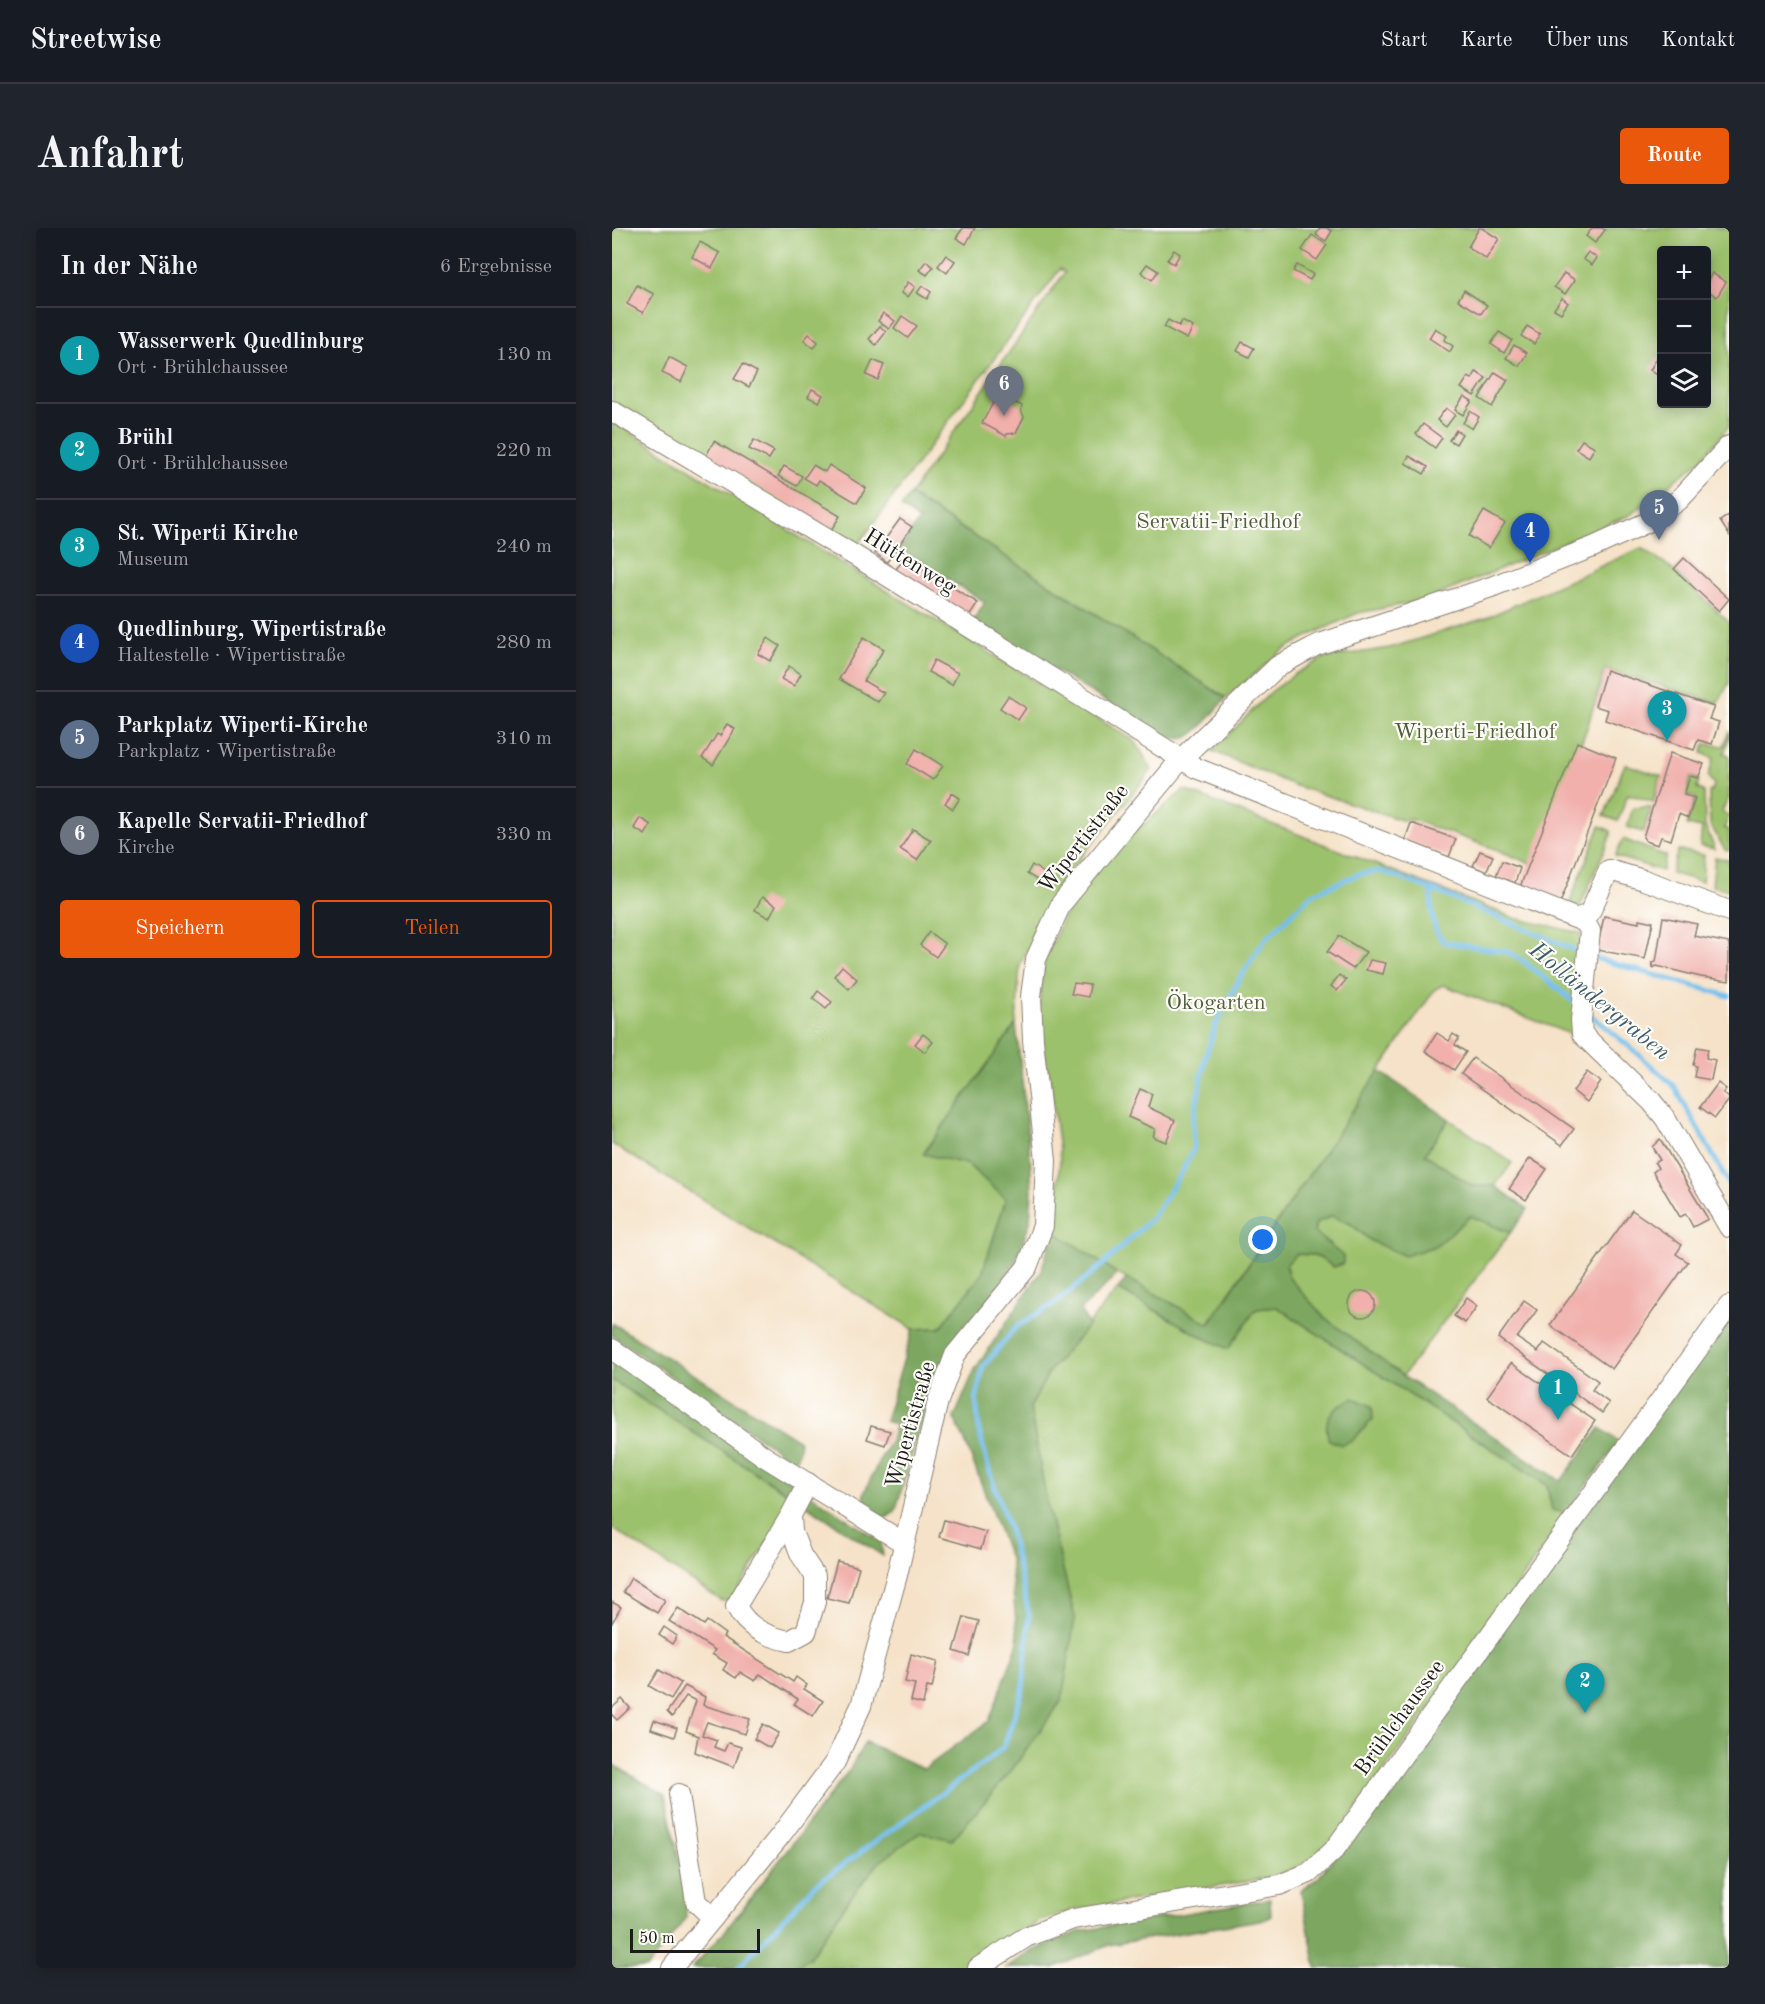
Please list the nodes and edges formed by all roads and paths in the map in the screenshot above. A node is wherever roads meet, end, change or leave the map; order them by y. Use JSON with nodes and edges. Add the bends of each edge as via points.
{"nodes":[{"id":1,"x":612,"y":411,"type":"edge"},
{"id":2,"x":1729,"y":446,"type":"edge"},
{"id":3,"x":1181,"y":759,"type":"junction"},
{"id":4,"x":1729,"y":911,"type":"edge"},
{"id":5,"x":1578,"y":918,"type":"junction"},
{"id":6,"x":1729,"y":1227,"type":"edge"},
{"id":7,"x":1729,"y":1306,"type":"edge"},
{"id":8,"x":612,"y":1349,"type":"edge"},
{"id":9,"x":808,"y":1483,"type":"junction"},
{"id":10,"x":791,"y":1515,"type":"junction"},
{"id":11,"x":904,"y":1543,"type":"junction"},
{"id":12,"x":679,"y":1794,"type":"dead end"},
{"id":13,"x":713,"y":1918,"type":"junction"},
{"id":14,"x":672,"y":1968,"type":"edge"},
{"id":15,"x":978,"y":1968,"type":"edge"}],
"edges":[{"from":1,"to":3,"type":"street","name":"Hüttenweg","via":[[857,557]]},
{"from":2,"to":3,"type":"street","name":"Wipertistraße","via":[[1679,500],[1648,522],[1491,587],[1317,645],[1278,666]]},
{"from":3,"to":5,"type":"street"},
{"from":3,"to":11,"type":"street","name":"Wipertistraße","via":[[1061,904],[1036,959],[1031,996],[1046,1161],[1043,1226],[1027,1267],[956,1355],[938,1401]]},
{"from":4,"to":5,"type":"street","via":[[1609,870],[1589,914]]},
{"from":5,"to":6,"type":"street","via":[[1589,928],[1582,1034],[1665,1118]]},
{"from":7,"to":15,"type":"street","name":"Brühlchaussee","via":[[1334,1850],[1309,1873],[1279,1885],[1073,1919],[1026,1937]]},
{"from":8,"to":9,"type":"street"},
{"from":9,"to":10,"type":"street"},
{"from":9,"to":11,"type":"street"},
{"from":10,"to":10,"type":"street","via":[[792,1532],[801,1555],[815,1576],[815,1602],[806,1632],[789,1641],[768,1636],[742,1617],[736,1606]]},
{"from":11,"to":13,"type":"street","name":"Wipertistraße","via":[[861,1706],[836,1762]]},
{"from":12,"to":13,"type":"street","via":[[696,1902]]},
{"from":13,"to":14,"type":"street","name":"Wipertistraße"}]}
